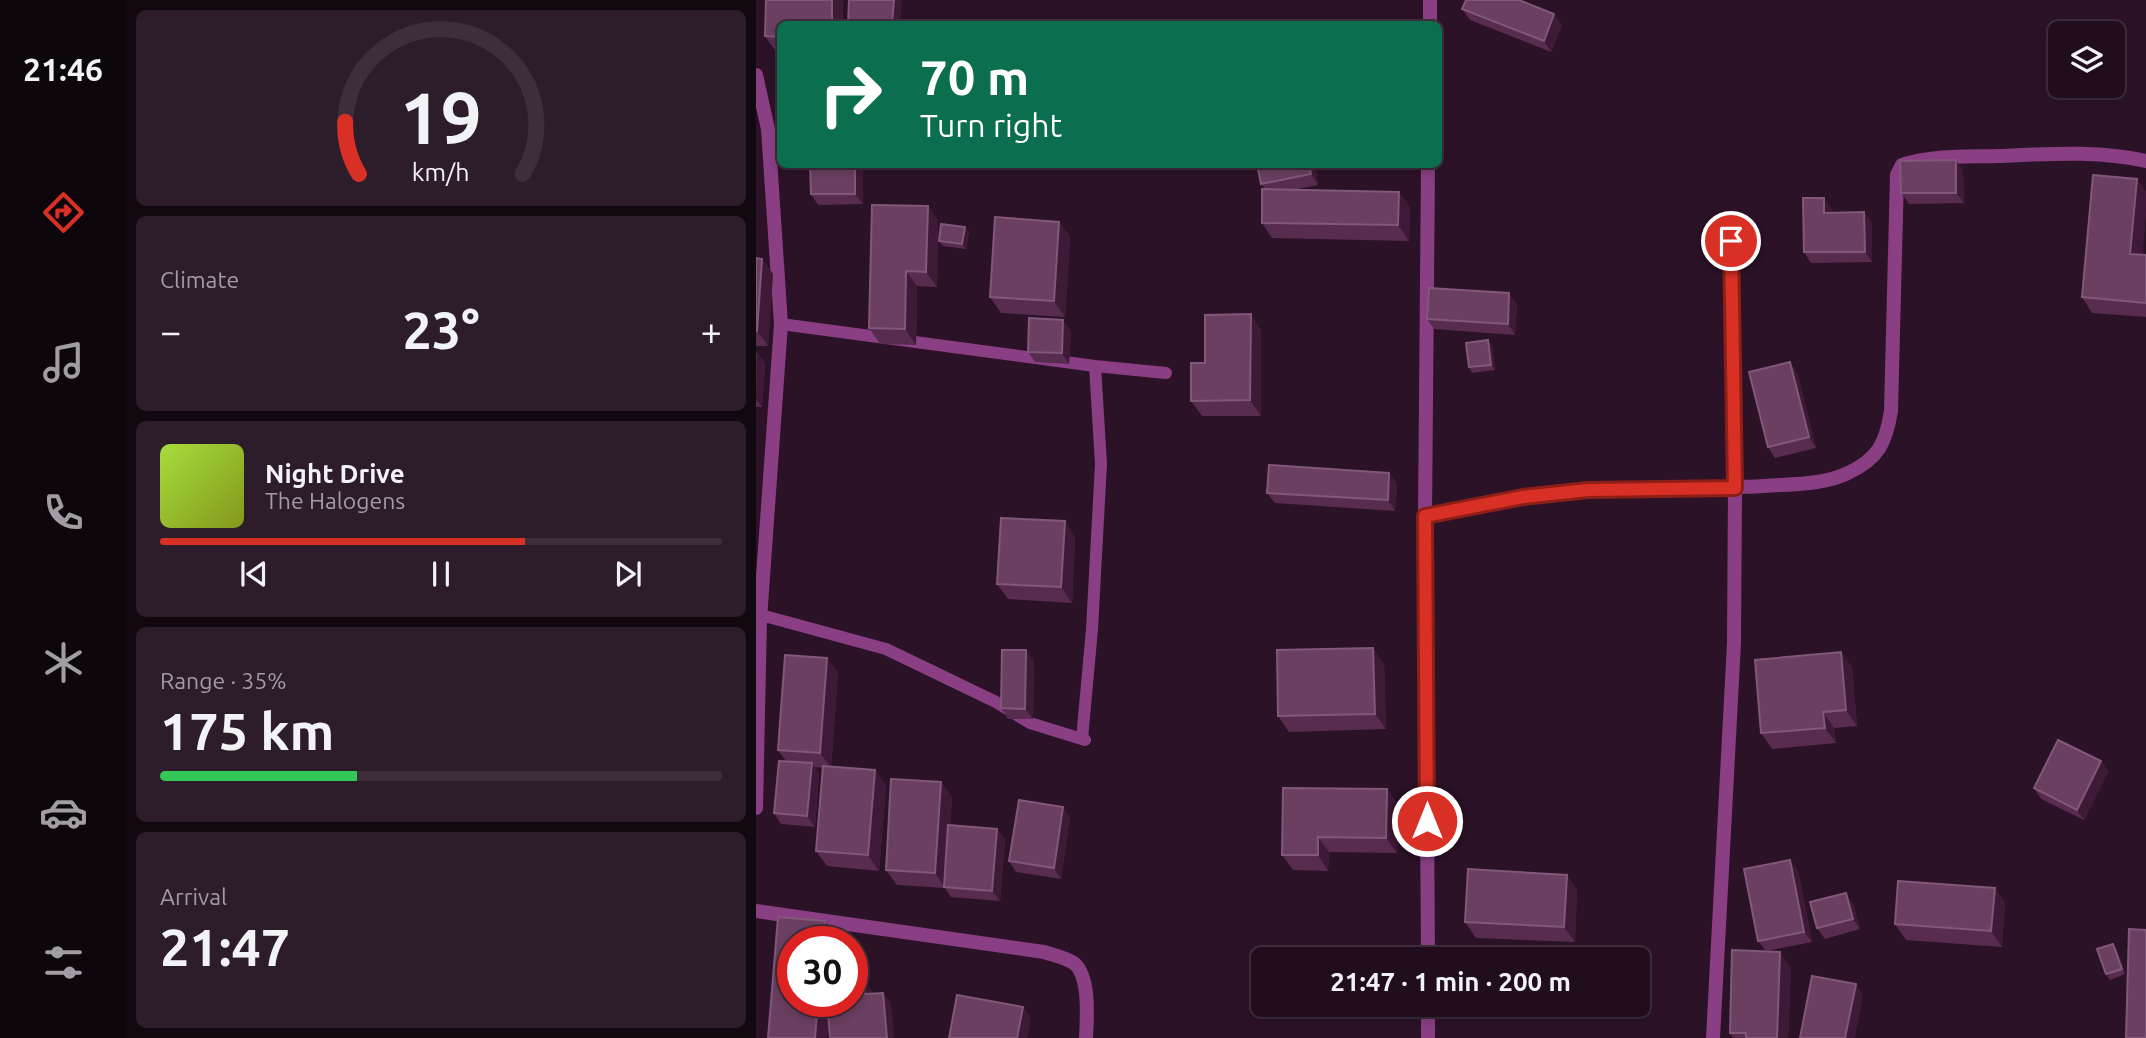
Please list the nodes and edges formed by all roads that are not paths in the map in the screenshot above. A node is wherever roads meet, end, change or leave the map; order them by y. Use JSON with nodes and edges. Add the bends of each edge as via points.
{"nodes":[{"id":1,"x":1430,"y":0,"type":"edge"},
{"id":2,"x":1430,"y":21,"type":"edge"},
{"id":3,"x":756,"y":75,"type":"edge"},
{"id":4,"x":2146,"y":161,"type":"edge"},
{"id":5,"x":1428,"y":168,"type":"edge"},
{"id":6,"x":1731,"y":241,"type":"dead end"},
{"id":7,"x":781,"y":324,"type":"junction"},
{"id":8,"x":1095,"y":366,"type":"junction"},
{"id":9,"x":1166,"y":373,"type":"dead end"},
{"id":10,"x":1735,"y":488,"type":"junction"},
{"id":11,"x":1425,"y":516,"type":"junction"},
{"id":12,"x":759,"y":617,"type":"edge"},
{"id":13,"x":756,"y":808,"type":"edge"},
{"id":14,"x":756,"y":911,"type":"edge"},
{"id":15,"x":1428,"y":947,"type":"edge"},
{"id":16,"x":1428,"y":1017,"type":"edge"},
{"id":17,"x":1086,"y":1038,"type":"edge"},
{"id":18,"x":1428,"y":1038,"type":"edge"},
{"id":19,"x":1713,"y":1038,"type":"edge"}],
"edges":[{"from":1,"to":2,"type":"street"},
{"from":3,"to":7,"type":"street","via":[[768,129]]},
{"from":4,"to":10,"type":"street","via":[[2087,153],[1934,158],[1902,165],[1897,175],[1891,411],[1878,452],[1845,475]]},
{"from":5,"to":11,"type":"street"},
{"from":6,"to":10,"type":"street"},
{"from":7,"to":8,"type":"lane"},
{"from":7,"to":12,"type":"street"},
{"from":8,"to":9,"type":"lane"},
{"from":8,"to":12,"type":"lane","via":[[1101,464],[1083,740],[1030,723],[886,649]]},
{"from":10,"to":11,"type":"street","via":[[1588,490]]},
{"from":10,"to":19,"type":"street","via":[[1734,643]]},
{"from":11,"to":15,"type":"street"},
{"from":12,"to":13,"type":"street"},
{"from":14,"to":17,"type":"street","via":[[1044,952],[1074,962],[1083,976]]},
{"from":16,"to":18,"type":"street"}]}
